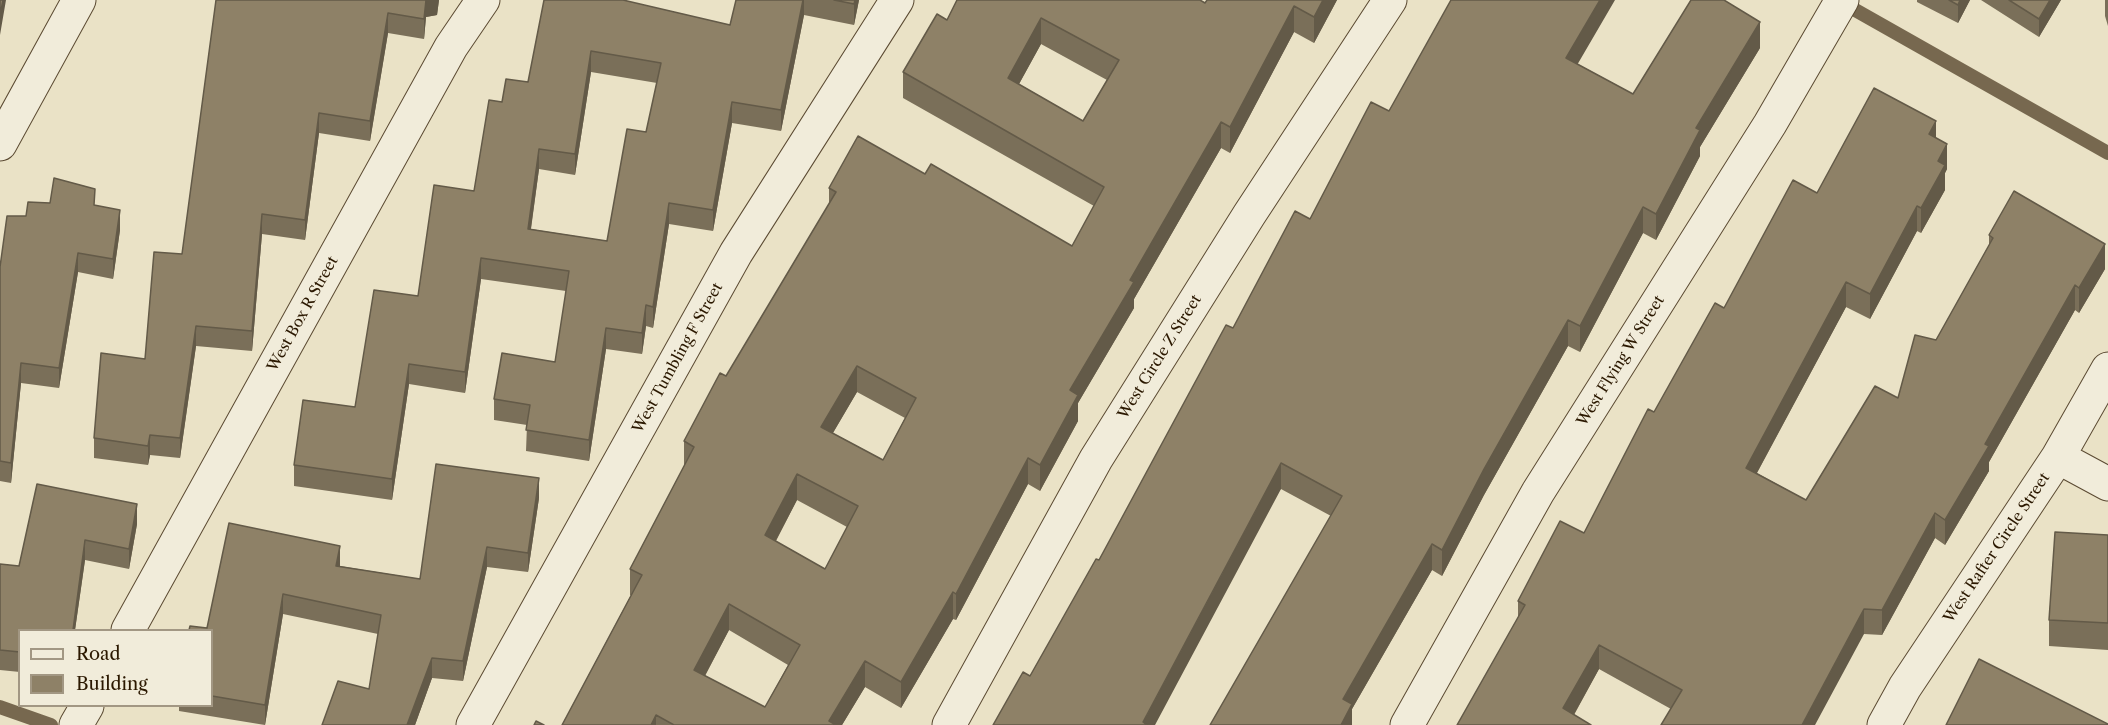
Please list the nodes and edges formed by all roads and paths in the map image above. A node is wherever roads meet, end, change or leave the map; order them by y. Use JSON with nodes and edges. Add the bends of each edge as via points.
{"nodes":[{"id":1,"x":79,"y":0,"type":"edge"},
{"id":2,"x":483,"y":0,"type":"edge"},
{"id":3,"x":897,"y":0,"type":"edge"},
{"id":4,"x":1390,"y":0,"type":"edge"},
{"id":5,"x":1842,"y":0,"type":"edge"},
{"id":6,"x":0,"y":144,"type":"edge"},
{"id":7,"x":2108,"y":369,"type":"edge"},
{"id":8,"x":2058,"y":457,"type":"junction"},
{"id":9,"x":2108,"y":484,"type":"edge"},
{"id":10,"x":129,"y":629,"type":"edge"},
{"id":11,"x":86,"y":707,"type":"edge"},
{"id":12,"x":76,"y":725,"type":"edge"},
{"id":13,"x":473,"y":725,"type":"edge"},
{"id":14,"x":949,"y":725,"type":"edge"},
{"id":15,"x":1407,"y":725,"type":"edge"},
{"id":16,"x":1884,"y":725,"type":"edge"}],
"edges":[{"from":1,"to":6,"type":"street"},
{"from":2,"to":10,"type":"street","name":"West Box R Street","via":[[446,57]]},
{"from":3,"to":13,"type":"street","name":"West Tumbling F Street","via":[[736,253]]},
{"from":4,"to":14,"type":"street","name":"West Circle Z Street","via":[[1248,215],[1096,459]]},
{"from":5,"to":15,"type":"street","name":"West Flying W Street","via":[[1770,124],[1538,492]]},
{"from":7,"to":8,"type":"street","name":"West Rafter Circle Street"},
{"from":8,"to":9,"type":"street"},
{"from":8,"to":16,"type":"street","name":"West Rafter Circle Street","via":[[1905,687]]},
{"from":11,"to":12,"type":"street"}]}
